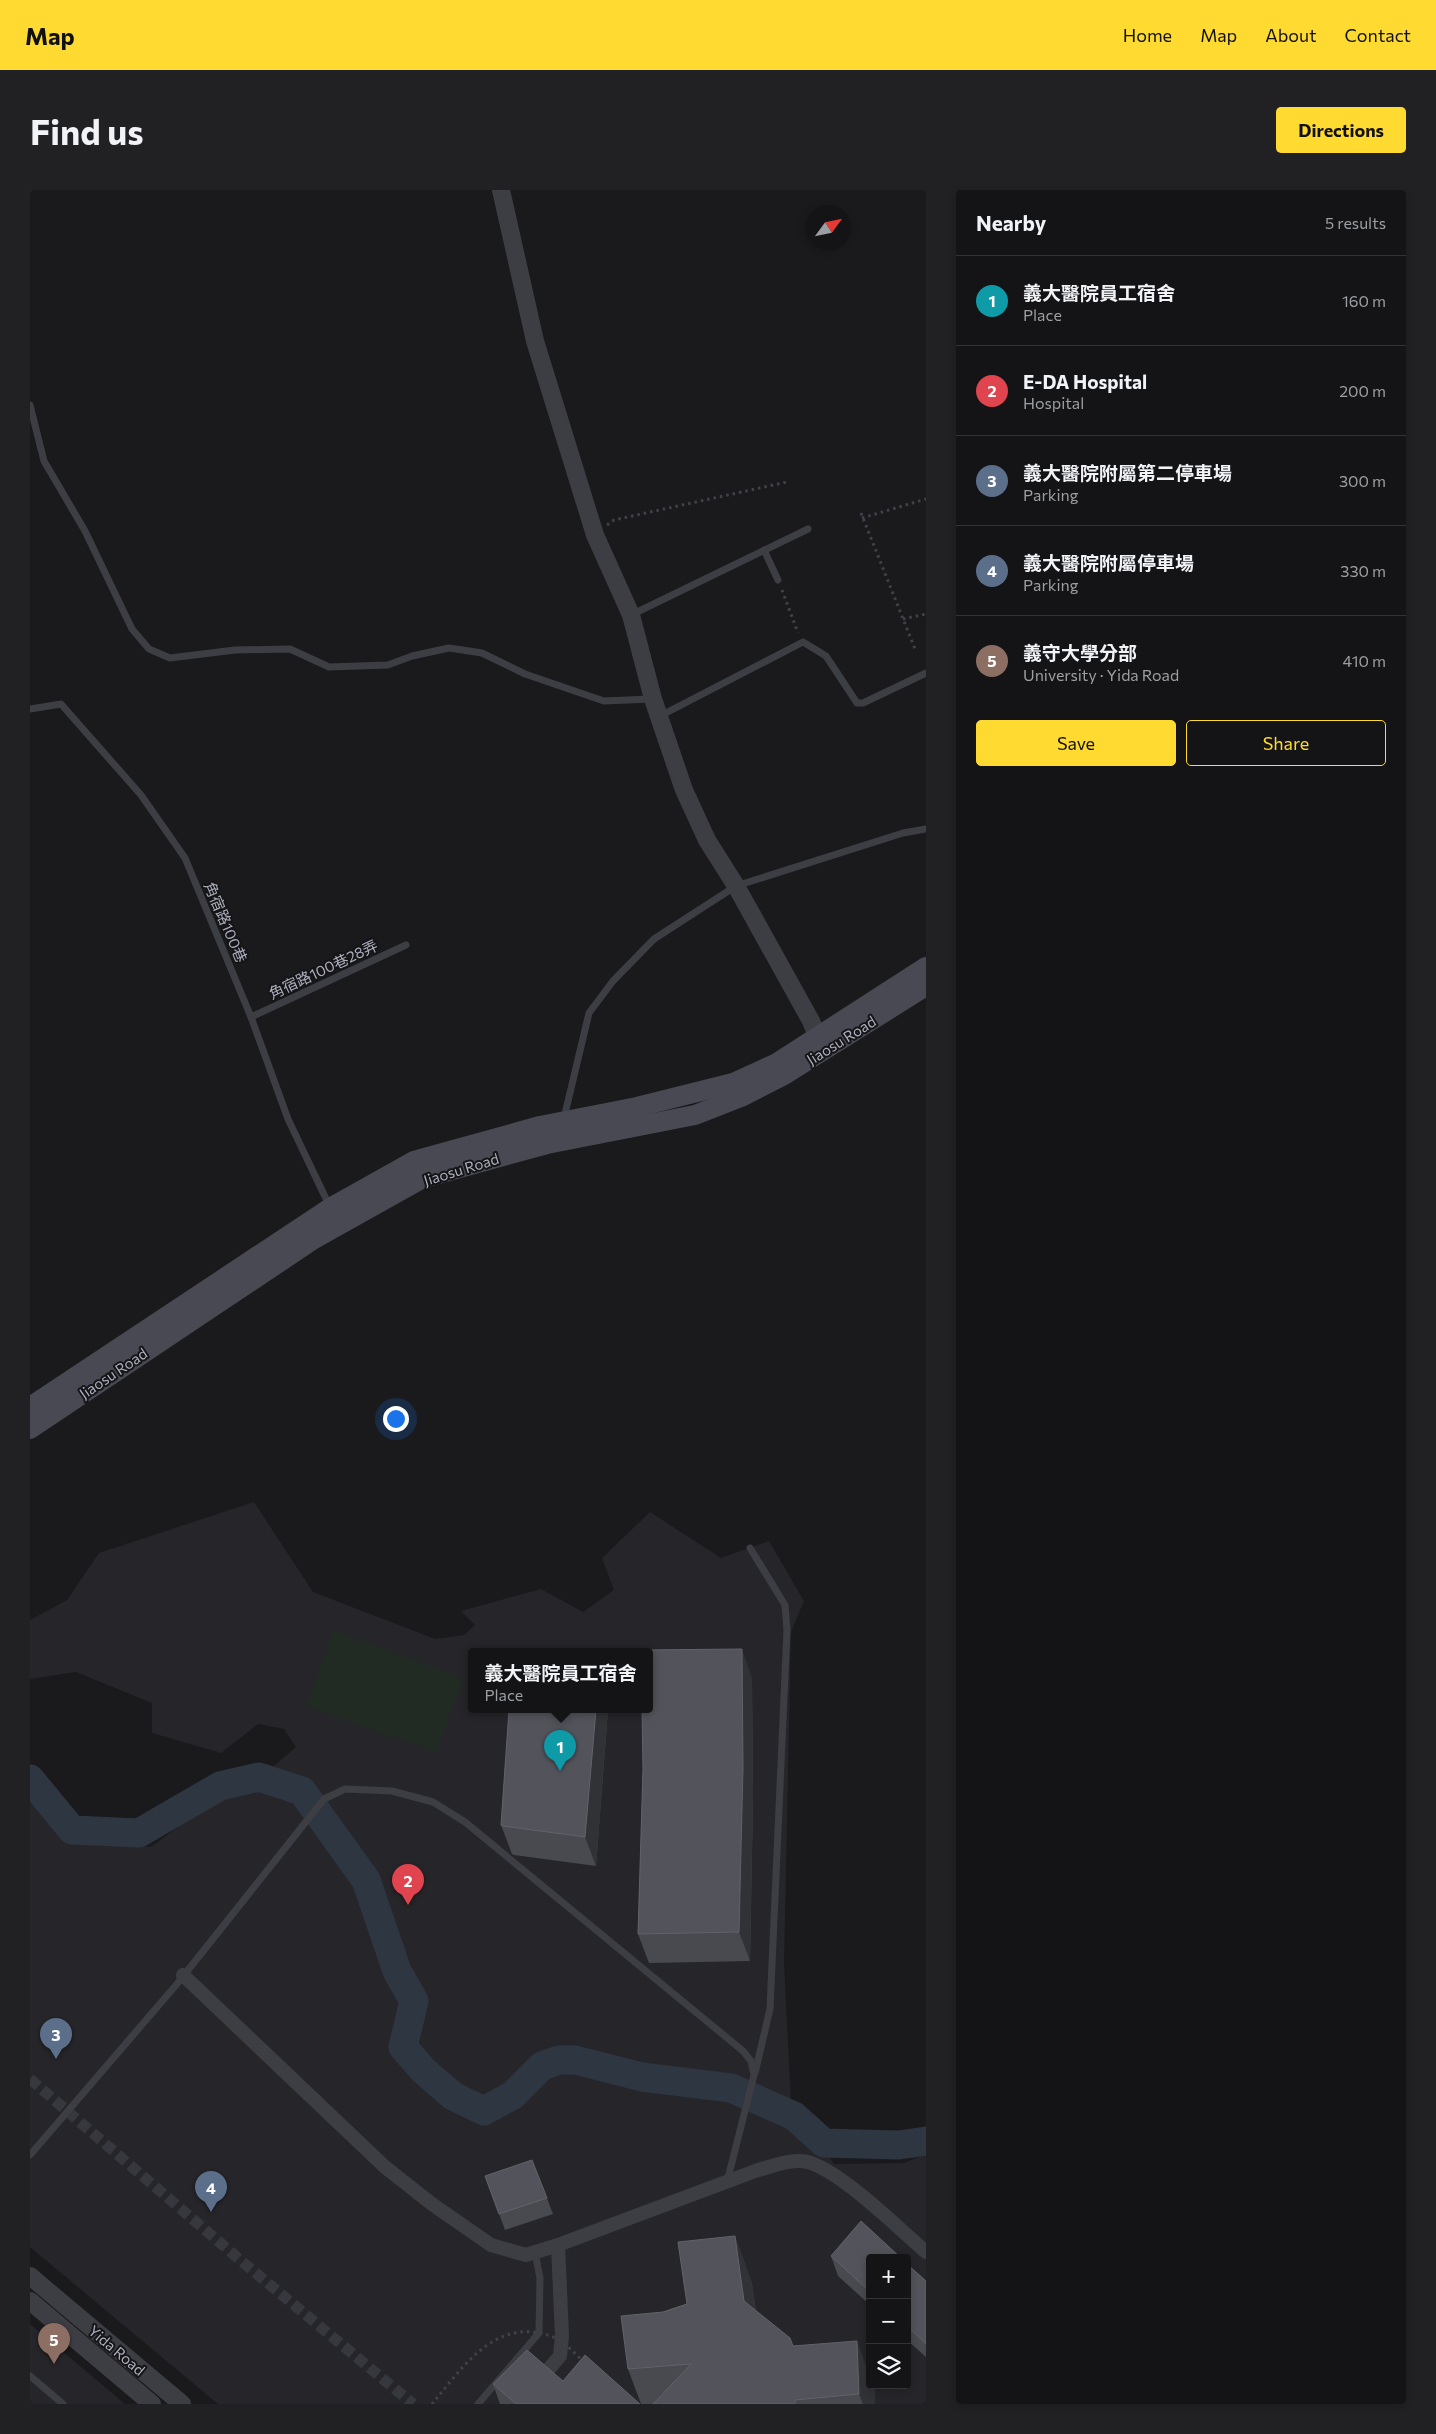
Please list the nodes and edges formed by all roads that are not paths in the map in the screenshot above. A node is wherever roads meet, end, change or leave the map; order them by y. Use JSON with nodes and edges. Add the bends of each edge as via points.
{"nodes":[{"id":1,"x":501,"y":190,"type":"edge"},
{"id":2,"x":30,"y":405,"type":"edge"},
{"id":3,"x":808,"y":528,"type":"dead end"},
{"id":4,"x":764,"y":550,"type":"junction"},
{"id":5,"x":778,"y":580,"type":"road end"},
{"id":6,"x":631,"y":615,"type":"junction"},
{"id":7,"x":926,"y":672,"type":"edge"},
{"id":8,"x":653,"y":698,"type":"junction"},
{"id":9,"x":30,"y":710,"type":"edge"},
{"id":10,"x":660,"y":716,"type":"junction"},
{"id":11,"x":926,"y":829,"type":"edge"},
{"id":12,"x":736,"y":886,"type":"junction"},
{"id":13,"x":406,"y":945,"type":"dead end"},
{"id":14,"x":926,"y":967,"type":"edge"},
{"id":15,"x":926,"y":986,"type":"edge"},
{"id":16,"x":252,"y":1017,"type":"junction"},
{"id":17,"x":820,"y":1044,"type":"junction"},
{"id":18,"x":564,"y":1131,"type":"junction"},
{"id":19,"x":330,"y":1208,"type":"junction"},
{"id":20,"x":30,"y":1407,"type":"edge"},
{"id":21,"x":30,"y":1429,"type":"edge"},
{"id":22,"x":750,"y":1548,"type":"dead end"},
{"id":23,"x":183,"y":1975,"type":"junction"},
{"id":24,"x":754,"y":2075,"type":"junction"},
{"id":25,"x":30,"y":2155,"type":"edge"},
{"id":26,"x":727,"y":2182,"type":"junction"},
{"id":27,"x":558,"y":2245,"type":"junction"},
{"id":28,"x":535,"y":2252,"type":"junction"},
{"id":29,"x":926,"y":2252,"type":"edge"},
{"id":30,"x":30,"y":2276,"type":"edge"},
{"id":31,"x":30,"y":2301,"type":"edge"},
{"id":32,"x":30,"y":2376,"type":"edge"},
{"id":33,"x":62,"y":2404,"type":"edge"},
{"id":34,"x":152,"y":2404,"type":"edge"},
{"id":35,"x":182,"y":2404,"type":"edge"},
{"id":36,"x":478,"y":2404,"type":"edge"},
{"id":37,"x":519,"y":2404,"type":"edge"}],
"edges":[{"from":1,"to":6,"type":"street","via":[[535,341],[595,535]]},
{"from":2,"to":8,"type":"lane","via":[[44,461],[85,531],[132,629],[149,649],[170,658],[235,650],[290,649],[329,667],[388,665],[449,648],[482,653],[525,674],[604,701]]},
{"from":3,"to":4,"type":"lane"},
{"from":4,"to":5,"type":"lane"},
{"from":4,"to":6,"type":"lane"},
{"from":6,"to":8,"type":"street"},
{"from":7,"to":10,"type":"lane","via":[[857,703],[826,656],[802,642]]},
{"from":8,"to":10,"type":"street"},
{"from":9,"to":16,"type":"lane","name":"角宿路100巷","via":[[62,704],[141,795],[185,858]]},
{"from":10,"to":12,"type":"street","via":[[684,790],[708,840]]},
{"from":11,"to":12,"type":"lane","via":[[903,833]]},
{"from":12,"to":17,"type":"street","via":[[811,1021]]},
{"from":12,"to":18,"type":"lane","via":[[654,939],[613,981],[589,1013]]},
{"from":13,"to":16,"type":"lane","name":"角宿路100巷28弄"},
{"from":14,"to":17,"type":"main road","name":"Jiaosu Road"},
{"from":15,"to":17,"type":"main road","name":"Jiaosu Road"},
{"from":16,"to":19,"type":"lane","name":"角宿路100巷","via":[[288,1119]]},
{"from":17,"to":18,"type":"main road","name":"Jiaosu Road","via":[[733,1083],[637,1107]]},
{"from":18,"to":19,"type":"main road","name":"Jiaosu Road","via":[[414,1161]]},
{"from":18,"to":21,"type":"main road","name":"Jiaosu Road","via":[[423,1178],[314,1239]]},
{"from":19,"to":20,"type":"main road","name":"Jiaosu Road"},
{"from":22,"to":24,"type":"lane","via":[[784,1605],[788,1630],[770,2009]]},
{"from":23,"to":24,"type":"lane","via":[[324,1799],[345,1789],[392,1791],[433,1802],[465,1822],[743,2051],[751,2061]]},
{"from":23,"to":25,"type":"lane"},
{"from":23,"to":28,"type":"street","via":[[401,2179],[491,2246],[526,2255]]},
{"from":24,"to":26,"type":"lane"},
{"from":26,"to":27,"type":"street"},
{"from":26,"to":29,"type":"street","via":[[791,2162],[810,2162],[839,2178]]},
{"from":27,"to":28,"type":"street"},
{"from":27,"to":37,"type":"street","via":[[560,2356],[548,2377]]},
{"from":28,"to":36,"type":"lane","via":[[540,2278],[539,2333]]},
{"from":30,"to":35,"type":"street","name":"Yida Road"},
{"from":31,"to":34,"type":"street","name":"Yida Road"},
{"from":32,"to":33,"type":"lane"}]}
